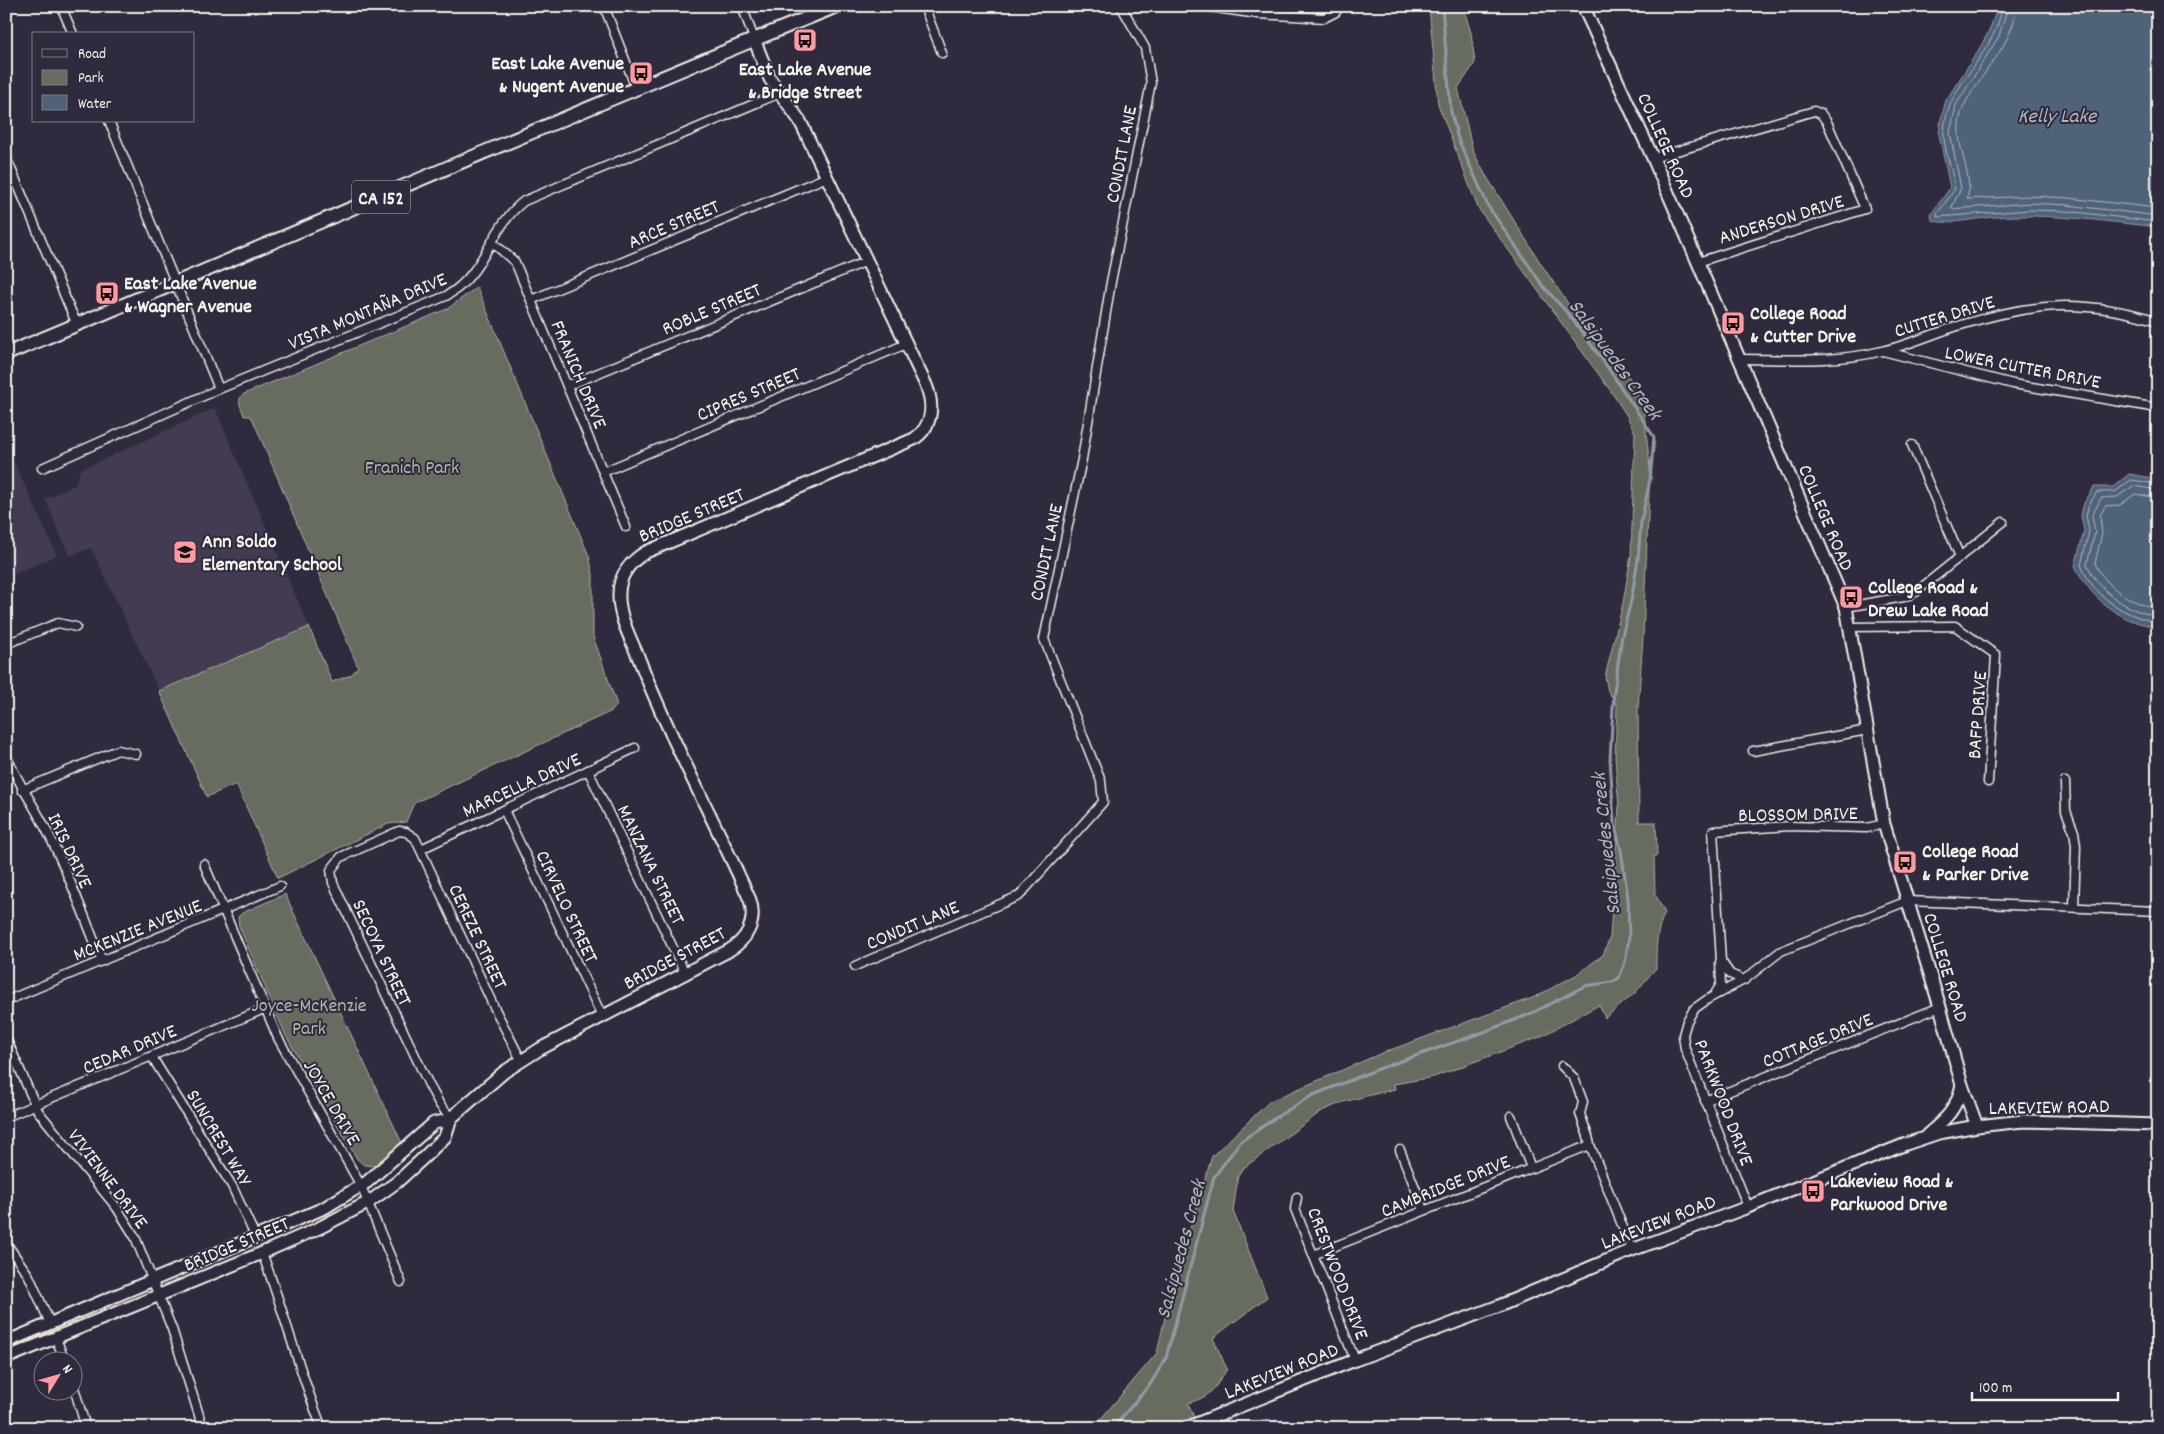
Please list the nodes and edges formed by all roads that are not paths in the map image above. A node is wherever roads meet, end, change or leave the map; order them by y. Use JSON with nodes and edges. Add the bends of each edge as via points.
{"nodes":[{"id":1,"x":61,"y":6,"type":"edge"},
{"id":2,"x":604,"y":6,"type":"edge"},
{"id":3,"x":742,"y":6,"type":"edge"},
{"id":4,"x":837,"y":6,"type":"edge"},
{"id":5,"x":924,"y":6,"type":"edge"},
{"id":6,"x":1121,"y":6,"type":"edge"},
{"id":7,"x":1202,"y":6,"type":"edge"},
{"id":8,"x":1337,"y":6,"type":"edge"},
{"id":9,"x":1583,"y":6,"type":"edge"},
{"id":10,"x":71,"y":32,"type":"edge"},
{"id":11,"x":754,"y":39,"type":"junction"},
{"id":12,"x":942,"y":53,"type":"dead end"},
{"id":13,"x":636,"y":88,"type":"junction"},
{"id":14,"x":780,"y":93,"type":"junction"},
{"id":15,"x":109,"y":122,"type":"edge"},
{"id":16,"x":6,"y":157,"type":"edge"},
{"id":17,"x":1653,"y":158,"type":"junction"},
{"id":18,"x":827,"y":177,"type":"junction"},
{"id":19,"x":493,"y":243,"type":"junction"},
{"id":20,"x":866,"y":260,"type":"junction"},
{"id":21,"x":1698,"y":262,"type":"junction"},
{"id":22,"x":176,"y":284,"type":"junction"},
{"id":23,"x":531,"y":300,"type":"junction"},
{"id":24,"x":2158,"y":321,"type":"edge"},
{"id":25,"x":77,"y":325,"type":"junction"},
{"id":26,"x":906,"y":344,"type":"junction"},
{"id":27,"x":1883,"y":351,"type":"junction"},
{"id":28,"x":6,"y":354,"type":"edge"},
{"id":29,"x":1738,"y":359,"type":"junction"},
{"id":30,"x":567,"y":386,"type":"junction"},
{"id":31,"x":219,"y":390,"type":"junction"},
{"id":32,"x":2158,"y":408,"type":"edge"},
{"id":33,"x":1912,"y":445,"type":"dead end"},
{"id":34,"x":42,"y":468,"type":"dead end"},
{"id":35,"x":603,"y":472,"type":"junction"},
{"id":36,"x":2003,"y":522,"type":"dead end"},
{"id":37,"x":626,"y":527,"type":"dead end"},
{"id":38,"x":1960,"y":557,"type":"junction"},
{"id":39,"x":1846,"y":606,"type":"junction"},
{"id":40,"x":76,"y":627,"type":"dead end"},
{"id":41,"x":1850,"y":627,"type":"junction"},
{"id":42,"x":6,"y":644,"type":"edge"},
{"id":43,"x":1868,"y":730,"type":"junction"},
{"id":44,"x":636,"y":748,"type":"dead end"},
{"id":45,"x":1753,"y":751,"type":"dead end"},
{"id":46,"x":136,"y":754,"type":"dead end"},
{"id":47,"x":6,"y":755,"type":"edge"},
{"id":48,"x":588,"y":770,"type":"junction"},
{"id":49,"x":1988,"y":782,"type":"dead end"},
{"id":50,"x":2065,"y":782,"type":"dead end"},
{"id":51,"x":22,"y":790,"type":"junction"},
{"id":52,"x":504,"y":810,"type":"junction"},
{"id":53,"x":1884,"y":824,"type":"junction"},
{"id":54,"x":402,"y":831,"type":"joint"},
{"id":55,"x":421,"y":849,"type":"junction"},
{"id":56,"x":204,"y":864,"type":"dead end"},
{"id":57,"x":280,"y":886,"type":"dead end"},
{"id":58,"x":1907,"y":900,"type":"junction"},
{"id":59,"x":2074,"y":907,"type":"junction"},
{"id":60,"x":224,"y":911,"type":"junction"},
{"id":61,"x":2158,"y":911,"type":"edge"},
{"id":62,"x":1720,"y":953,"type":"junction"},
{"id":63,"x":102,"y":961,"type":"junction"},
{"id":64,"x":855,"y":966,"type":"dead end"},
{"id":65,"x":686,"y":973,"type":"junction"},
{"id":66,"x":1744,"y":980,"type":"junction"},
{"id":67,"x":1714,"y":995,"type":"junction"},
{"id":68,"x":6,"y":1001,"type":"edge"},
{"id":69,"x":1940,"y":1007,"type":"junction"},
{"id":70,"x":264,"y":1009,"type":"junction"},
{"id":71,"x":602,"y":1016,"type":"junction"},
{"id":72,"x":6,"y":1038,"type":"edge"},
{"id":73,"x":152,"y":1056,"type":"junction"},
{"id":74,"x":521,"y":1060,"type":"junction"},
{"id":75,"x":1562,"y":1066,"type":"dead end"},
{"id":76,"x":1962,"y":1085,"type":"junction"},
{"id":77,"x":1705,"y":1101,"type":"junction"},
{"id":78,"x":34,"y":1105,"type":"junction"},
{"id":79,"x":1511,"y":1116,"type":"dead end"},
{"id":80,"x":6,"y":1117,"type":"edge"},
{"id":81,"x":451,"y":1119,"type":"junction"},
{"id":82,"x":2158,"y":1125,"type":"edge"},
{"id":83,"x":1977,"y":1126,"type":"junction"},
{"id":84,"x":1923,"y":1138,"type":"junction"},
{"id":85,"x":1590,"y":1145,"type":"junction"},
{"id":86,"x":1400,"y":1150,"type":"dead end"},
{"id":87,"x":1531,"y":1168,"type":"junction"},
{"id":88,"x":361,"y":1186,"type":"junction"},
{"id":89,"x":1297,"y":1197,"type":"dead end"},
{"id":90,"x":369,"y":1202,"type":"junction"},
{"id":91,"x":1748,"y":1207,"type":"junction"},
{"id":92,"x":1424,"y":1210,"type":"junction"},
{"id":93,"x":256,"y":1238,"type":"junction"},
{"id":94,"x":6,"y":1243,"type":"edge"},
{"id":95,"x":1632,"y":1250,"type":"junction"},
{"id":96,"x":262,"y":1253,"type":"junction"},
{"id":97,"x":1313,"y":1255,"type":"junction"},
{"id":98,"x":153,"y":1280,"type":"junction"},
{"id":99,"x":401,"y":1282,"type":"dead end"},
{"id":100,"x":159,"y":1295,"type":"junction"},
{"id":101,"x":50,"y":1323,"type":"junction"},
{"id":102,"x":56,"y":1338,"type":"junction"},
{"id":103,"x":6,"y":1342,"type":"edge"},
{"id":104,"x":61,"y":1352,"type":"edge"},
{"id":105,"x":6,"y":1358,"type":"edge"},
{"id":106,"x":1355,"y":1360,"type":"junction"},
{"id":107,"x":78,"y":1402,"type":"edge"},
{"id":108,"x":86,"y":1428,"type":"edge"},
{"id":109,"x":203,"y":1428,"type":"edge"},
{"id":110,"x":322,"y":1428,"type":"edge"},
{"id":111,"x":1186,"y":1428,"type":"edge"}],
"edges":[{"from":1,"to":10,"type":"street"},
{"from":2,"to":13,"type":"street"},
{"from":3,"to":11,"type":"street"},
{"from":4,"to":11,"type":"main road","number":"CA 152"},
{"from":5,"to":12,"type":"street"},
{"from":6,"to":64,"type":"street","name":"CONDIT LANE","via":[[1145,48],[1150,83],[1111,282],[1082,459],[1044,639],[1101,781],[1103,802],[1019,896]]},
{"from":7,"to":8,"type":"street","via":[[1324,18],[1336,12]]},
{"from":9,"to":17,"type":"street","name":"COLLEGE ROAD"},
{"from":11,"to":13,"type":"main road","number":"CA 152"},
{"from":11,"to":14,"type":"street","name":"BRIDGE STREET","via":[[766,71]]},
{"from":13,"to":22,"type":"main road","number":"CA 152"},
{"from":14,"to":18,"type":"street","name":"BRIDGE STREET","via":[[800,121]]},
{"from":14,"to":19,"type":"street","name":"VISTA MONTAÑA DRIVE","via":[[524,201],[508,218]]},
{"from":15,"to":22,"type":"street"},
{"from":16,"to":25,"type":"street"},
{"from":17,"to":21,"type":"street","name":"COLLEGE ROAD"},
{"from":17,"to":21,"type":"street","name":"ANDERSON DRIVE","via":[[1814,111],[1827,122],[1865,209]]},
{"from":18,"to":20,"type":"street","name":"BRIDGE STREET"},
{"from":18,"to":23,"type":"street","name":"ARCE STREET"},
{"from":19,"to":23,"type":"street","name":"FRANICH DRIVE","via":[[516,262]]},
{"from":19,"to":31,"type":"street","name":"VISTA MONTAÑA DRIVE","via":[[473,274],[446,296]]},
{"from":20,"to":26,"type":"street","name":"BRIDGE STREET"},
{"from":20,"to":30,"type":"street","name":"ROBLE STREET"},
{"from":21,"to":29,"type":"street","name":"COLLEGE ROAD"},
{"from":22,"to":25,"type":"main road","number":"CA 152"},
{"from":22,"to":31,"type":"street"},
{"from":23,"to":30,"type":"street","name":"FRANICH DRIVE"},
{"from":24,"to":27,"type":"street","name":"CUTTER DRIVE","via":[[2097,307],[2033,308],[1968,322]]},
{"from":25,"to":28,"type":"main road","number":"CA 152"},
{"from":26,"to":35,"type":"street","name":"CIPRES STREET"},
{"from":26,"to":65,"type":"street","name":"BRIDGE STREET","via":[[926,384],[932,405],[928,424],[918,436],[646,552],[632,563],[621,580],[618,594],[620,610],[641,664],[752,906],[751,923],[742,941]]},
{"from":27,"to":29,"type":"street","name":"CUTTER DRIVE","via":[[1833,360]]},
{"from":27,"to":32,"type":"street","name":"LOWER CUTTER DRIVE","via":[[2013,384]]},
{"from":29,"to":39,"type":"street","name":"COLLEGE ROAD"},
{"from":30,"to":35,"type":"street","name":"FRANICH DRIVE"},
{"from":31,"to":34,"type":"street","name":"VISTA MONTAÑA DRIVE"},
{"from":33,"to":38,"type":"street"},
{"from":35,"to":37,"type":"street","name":"FRANICH DRIVE"},
{"from":36,"to":38,"type":"street"},
{"from":38,"to":39,"type":"street","via":[[1916,592],[1904,597]]},
{"from":39,"to":41,"type":"street","name":"COLLEGE ROAD"},
{"from":40,"to":42,"type":"street","via":[[58,623]]},
{"from":41,"to":43,"type":"street","name":"COLLEGE ROAD"},
{"from":41,"to":49,"type":"street","name":"BAFP DRIVE","via":[[1955,626],[1996,655]]},
{"from":43,"to":45,"type":"street"},
{"from":43,"to":53,"type":"street","name":"COLLEGE ROAD"},
{"from":44,"to":48,"type":"street","name":"MARCELLA DRIVE"},
{"from":46,"to":51,"type":"street","via":[[118,750]]},
{"from":47,"to":51,"type":"street","name":"IRIS DRIVE"},
{"from":48,"to":52,"type":"street","name":"MARCELLA DRIVE"},
{"from":48,"to":65,"type":"street","name":"MANZANA STREET"},
{"from":50,"to":59,"type":"street","via":[[2065,803],[2076,846]]},
{"from":51,"to":63,"type":"street","name":"IRIS DRIVE","via":[[57,850]]},
{"from":52,"to":55,"type":"street","name":"MARCELLA DRIVE"},
{"from":52,"to":71,"type":"street","name":"CIRVELO STREET"},
{"from":53,"to":58,"type":"street","name":"COLLEGE ROAD"},
{"from":53,"to":62,"type":"street","name":"BLOSSOM DRIVE","via":[[1867,828],[1790,826],[1713,831]]},
{"from":54,"to":55,"type":"street","name":"CEREZE STREET","via":[[412,835]]},
{"from":54,"to":81,"type":"street","name":"SECOYA STREET","via":[[341,857],[332,867],[331,878],[429,1086]]},
{"from":55,"to":74,"type":"street","name":"CEREZE STREET"},
{"from":56,"to":60,"type":"street","name":"JOYCE DRIVE"},
{"from":57,"to":60,"type":"street","name":"MCKENZIE AVENUE"},
{"from":58,"to":59,"type":"street"},
{"from":58,"to":66,"type":"street","name":"PARKWOOD DRIVE","via":[[1781,951]]},
{"from":58,"to":69,"type":"street","name":"COLLEGE ROAD"},
{"from":59,"to":61,"type":"street"},
{"from":60,"to":63,"type":"street","name":"MCKENZIE AVENUE"},
{"from":60,"to":70,"type":"street","name":"JOYCE DRIVE"},
{"from":62,"to":66,"type":"street","via":[[1720,961],[1726,971]]},
{"from":62,"to":67,"type":"street","via":[[1721,984]]},
{"from":63,"to":68,"type":"street","name":"MCKENZIE AVENUE"},
{"from":65,"to":71,"type":"street","name":"BRIDGE STREET"},
{"from":66,"to":67,"type":"street","name":"PARKWOOD DRIVE"},
{"from":67,"to":77,"type":"street","name":"PARKWOOD DRIVE","via":[[1690,1015],[1683,1035],[1688,1059]]},
{"from":69,"to":76,"type":"street","name":"COLLEGE ROAD"},
{"from":69,"to":77,"type":"street","name":"COTTAGE DRIVE"},
{"from":70,"to":73,"type":"street","name":"CEDAR DRIVE"},
{"from":70,"to":88,"type":"street","name":"JOYCE DRIVE","via":[[283,1049]]},
{"from":71,"to":74,"type":"street","name":"BRIDGE STREET"},
{"from":72,"to":78,"type":"street","name":"VIVIENNE DRIVE"},
{"from":73,"to":78,"type":"street","name":"CEDAR DRIVE"},
{"from":73,"to":93,"type":"street","name":"SUNCREST WAY","via":[[232,1186]]},
{"from":74,"to":81,"type":"street","name":"BRIDGE STREET"},
{"from":75,"to":85,"type":"street","via":[[1574,1078],[1583,1102],[1580,1114]]},
{"from":76,"to":83,"type":"street","name":"COLLEGE ROAD"},
{"from":76,"to":84,"type":"street","via":[[1958,1103],[1952,1112]]},
{"from":77,"to":91,"type":"street","name":"PARKWOOD DRIVE"},
{"from":78,"to":80,"type":"street","name":"CEDAR DRIVE"},
{"from":78,"to":98,"type":"street","name":"VIVIENNE DRIVE","via":[[124,1218]]},
{"from":79,"to":87,"type":"street"},
{"from":81,"to":88,"type":"street","name":"BRIDGE STREET","via":[[434,1123]]},
{"from":81,"to":90,"type":"street","name":"BRIDGE STREET","via":[[445,1137],[397,1182]]},
{"from":82,"to":83,"type":"street","name":"LAKEVIEW ROAD","via":[[2023,1121]]},
{"from":83,"to":84,"type":"street","name":"LAKEVIEW ROAD"},
{"from":84,"to":91,"type":"street","name":"LAKEVIEW ROAD"},
{"from":85,"to":87,"type":"street","name":"CAMBRIDGE DRIVE"},
{"from":85,"to":95,"type":"street"},
{"from":86,"to":92,"type":"street"},
{"from":87,"to":92,"type":"street","name":"CAMBRIDGE DRIVE"},
{"from":88,"to":90,"type":"street","name":"JOYCE DRIVE"},
{"from":88,"to":93,"type":"street","name":"BRIDGE STREET","via":[[324,1208]]},
{"from":89,"to":97,"type":"street","name":"CRESTWOOD DRIVE","via":[[1295,1209]]},
{"from":90,"to":96,"type":"street","name":"BRIDGE STREET"},
{"from":90,"to":99,"type":"street","name":"JOYCE DRIVE"},
{"from":91,"to":95,"type":"street","name":"LAKEVIEW ROAD"},
{"from":92,"to":97,"type":"street","name":"CAMBRIDGE DRIVE"},
{"from":93,"to":98,"type":"street","name":"BRIDGE STREET"},
{"from":94,"to":101,"type":"street","via":[[29,1276]]},
{"from":95,"to":106,"type":"street","name":"LAKEVIEW ROAD","via":[[1499,1306]]},
{"from":96,"to":100,"type":"street","name":"BRIDGE STREET"},
{"from":96,"to":110,"type":"street"},
{"from":97,"to":106,"type":"street","name":"CRESTWOOD DRIVE"},
{"from":98,"to":100,"type":"street","name":"VIVIENNE DRIVE"},
{"from":98,"to":101,"type":"street","name":"BRIDGE STREET"},
{"from":100,"to":102,"type":"street","name":"BRIDGE STREET"},
{"from":100,"to":109,"type":"street","name":"VIVIENNE DRIVE"},
{"from":101,"to":103,"type":"street","name":"BRIDGE STREET"},
{"from":102,"to":104,"type":"street"},
{"from":102,"to":105,"type":"street","name":"BRIDGE STREET"},
{"from":106,"to":111,"type":"street","name":"LAKEVIEW ROAD"},
{"from":107,"to":108,"type":"street"}]}
